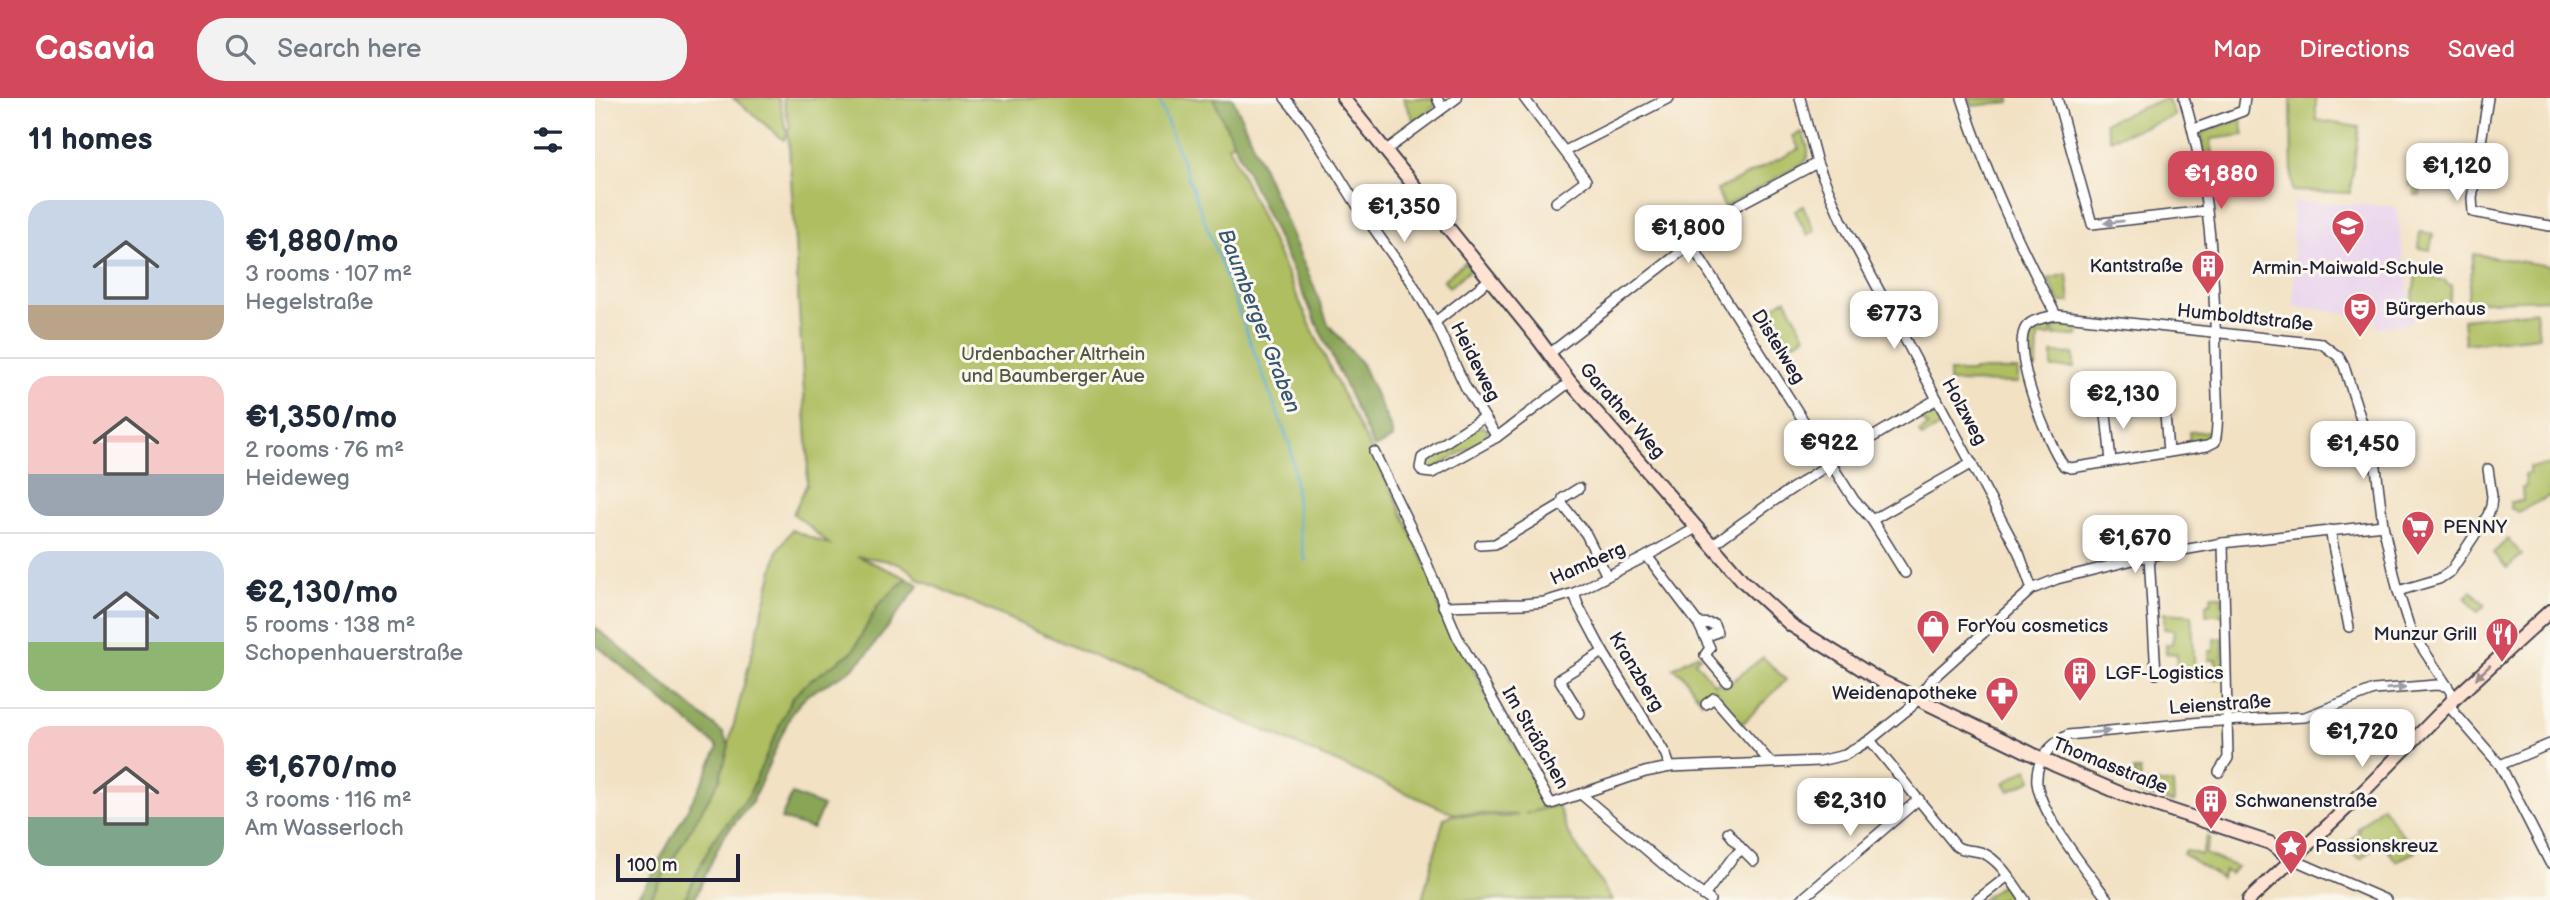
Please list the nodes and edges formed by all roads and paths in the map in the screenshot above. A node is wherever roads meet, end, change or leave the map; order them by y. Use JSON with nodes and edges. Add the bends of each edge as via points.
{"nodes":[{"id":1,"x":1285,"y":98,"type":"edge"},
{"id":2,"x":1343,"y":98,"type":"edge"},
{"id":3,"x":1437,"y":98,"type":"edge"},
{"id":4,"x":1457,"y":98,"type":"edge"},
{"id":5,"x":1524,"y":98,"type":"edge"},
{"id":6,"x":1669,"y":98,"type":"edge"},
{"id":7,"x":1800,"y":98,"type":"edge"},
{"id":8,"x":1962,"y":98,"type":"edge"},
{"id":9,"x":2057,"y":98,"type":"edge"},
{"id":10,"x":2184,"y":98,"type":"edge"},
{"id":11,"x":2245,"y":98,"type":"edge"},
{"id":12,"x":2488,"y":98,"type":"edge"},
{"id":13,"x":1442,"y":108,"type":"junction"},
{"id":14,"x":2193,"y":129,"type":"junction"},
{"id":15,"x":1385,"y":151,"type":"junction"},
{"id":16,"x":1566,"y":151,"type":"junction"},
{"id":17,"x":1817,"y":163,"type":"junction"},
{"id":18,"x":1556,"y":202,"type":"dead end"},
{"id":19,"x":2206,"y":211,"type":"junction"},
{"id":20,"x":2550,"y":226,"type":"edge"},
{"id":21,"x":1691,"y":244,"type":"junction"},
{"id":22,"x":1489,"y":280,"type":"junction"},
{"id":23,"x":2056,"y":315,"type":"junction"},
{"id":24,"x":1435,"y":322,"type":"junction"},
{"id":25,"x":2215,"y":331,"type":"junction"},
{"id":26,"x":1549,"y":354,"type":"junction"},
{"id":27,"x":1570,"y":382,"type":"junction"},
{"id":28,"x":1937,"y":399,"type":"junction"},
{"id":29,"x":2105,"y":405,"type":"dead end"},
{"id":30,"x":2165,"y":414,"type":"dead end"},
{"id":31,"x":1484,"y":417,"type":"junction"},
{"id":32,"x":1497,"y":437,"type":"junction"},
{"id":33,"x":1374,"y":452,"type":"dead end"},
{"id":34,"x":2168,"y":453,"type":"junction"},
{"id":35,"x":2111,"y":461,"type":"junction"},
{"id":36,"x":1830,"y":462,"type":"junction"},
{"id":37,"x":1972,"y":463,"type":"junction"},
{"id":38,"x":2488,"y":469,"type":"dead end"},
{"id":39,"x":1579,"y":488,"type":"dead end"},
{"id":40,"x":1562,"y":504,"type":"junction"},
{"id":41,"x":1872,"y":520,"type":"junction"},
{"id":42,"x":2383,"y":525,"type":"junction"},
{"id":43,"x":1696,"y":528,"type":"junction"},
{"id":44,"x":2330,"y":530,"type":"junction"},
{"id":45,"x":2223,"y":543,"type":"junction"},
{"id":46,"x":1481,"y":545,"type":"dead end"},
{"id":47,"x":1711,"y":545,"type":"junction"},
{"id":48,"x":1647,"y":556,"type":"junction"},
{"id":49,"x":2149,"y":556,"type":"junction"},
{"id":50,"x":1906,"y":573,"type":"dead end"},
{"id":51,"x":1607,"y":576,"type":"junction"},
{"id":52,"x":2032,"y":589,"type":"junction"},
{"id":53,"x":2398,"y":592,"type":"junction"},
{"id":54,"x":1574,"y":593,"type":"junction"},
{"id":55,"x":1443,"y":606,"type":"junction"},
{"id":56,"x":2550,"y":611,"type":"edge"},
{"id":57,"x":2349,"y":627,"type":"dead end"},
{"id":58,"x":1603,"y":652,"type":"junction"},
{"id":59,"x":2156,"y":674,"type":"dead end"},
{"id":60,"x":1727,"y":681,"type":"dead end"},
{"id":61,"x":2447,"y":687,"type":"junction"},
{"id":62,"x":1917,"y":699,"type":"junction"},
{"id":63,"x":2452,"y":701,"type":"junction"},
{"id":64,"x":1706,"y":704,"type":"dead end"},
{"id":65,"x":1580,"y":713,"type":"dead end"},
{"id":66,"x":2227,"y":721,"type":"junction"},
{"id":67,"x":1870,"y":740,"type":"junction"},
{"id":68,"x":2550,"y":744,"type":"edge"},
{"id":69,"x":2042,"y":758,"type":"junction"},
{"id":70,"x":1770,"y":762,"type":"junction"},
{"id":71,"x":2500,"y":765,"type":"junction"},
{"id":72,"x":1671,"y":767,"type":"junction"},
{"id":73,"x":2219,"y":772,"type":"dead end"},
{"id":74,"x":1605,"y":787,"type":"junction"},
{"id":75,"x":1582,"y":795,"type":"junction"},
{"id":76,"x":1919,"y":799,"type":"junction"},
{"id":77,"x":1601,"y":811,"type":"junction"},
{"id":78,"x":1728,"y":832,"type":"dead end"},
{"id":79,"x":1742,"y":849,"type":"junction"},
{"id":80,"x":2292,"y":859,"type":"junction"},
{"id":81,"x":1754,"y":862,"type":"dead end"},
{"id":82,"x":2550,"y":863,"type":"edge"},
{"id":83,"x":2008,"y":876,"type":"junction"},
{"id":84,"x":1707,"y":898,"type":"edge"},
{"id":85,"x":1801,"y":900,"type":"edge"},
{"id":86,"x":1977,"y":900,"type":"edge"},
{"id":87,"x":2025,"y":900,"type":"edge"},
{"id":88,"x":2108,"y":900,"type":"edge"},
{"id":89,"x":2249,"y":900,"type":"edge"},
{"id":90,"x":2386,"y":900,"type":"edge"}],
"edges":[{"from":1,"to":24,"type":"street","name":"Heideweg","via":[[1412,281]]},
{"from":2,"to":15,"type":"street","name":"Garather Weg"},
{"from":3,"to":13,"type":"street"},
{"from":4,"to":13,"type":"street"},
{"from":5,"to":16,"type":"street"},
{"from":6,"to":16,"type":"street"},
{"from":7,"to":17,"type":"street","name":"Holzweg"},
{"from":8,"to":23,"type":"street","via":[[2002,207]]},
{"from":19,"to":9,"type":"street","one_way":true,"via":[[2092,223]]},
{"from":10,"to":14,"type":"street"},
{"from":11,"to":14,"type":"street","via":[[2243,111]]},
{"from":12,"to":20,"type":"street","via":[[2473,212]]},
{"from":13,"to":15,"type":"street"},
{"from":14,"to":19,"type":"street"},
{"from":15,"to":22,"type":"street","name":"Garather Weg"},
{"from":16,"to":18,"type":"street","via":[[1586,180]]},
{"from":17,"to":21,"type":"street","via":[[1725,212]]},
{"from":17,"to":28,"type":"street","name":"Holzweg","via":[[1841,219]]},
{"from":19,"to":25,"type":"street"},
{"from":21,"to":26,"type":"street"},
{"from":21,"to":36,"type":"street","name":"Distelweg"},
{"from":22,"to":24,"type":"street","name":"Heideweg"},
{"from":22,"to":26,"type":"street","name":"Garather Weg"},
{"from":23,"to":25,"type":"street","name":"Humboldtstraße"},
{"from":23,"to":35,"type":"street","via":[[2031,323],[2023,337],[2027,375],[2045,429],[2064,466]]},
{"from":24,"to":31,"type":"street","name":"Heideweg"},
{"from":25,"to":34,"type":"street","via":[[2215,442]]},
{"from":25,"to":42,"type":"street","name":"Humboldtstraße","via":[[2322,344],[2339,357],[2376,467]]},
{"from":26,"to":27,"type":"street","name":"Garather Weg"},
{"from":27,"to":32,"type":"street"},
{"from":27,"to":43,"type":"street","name":"Garather Weg"},
{"from":28,"to":36,"type":"street"},
{"from":28,"to":37,"type":"street","name":"Holzweg"},
{"from":29,"to":35,"type":"street"},
{"from":30,"to":34,"type":"street"},
{"from":31,"to":32,"type":"street","name":"Heideweg"},
{"from":31,"to":32,"type":"street","via":[[1422,458],[1420,468],[1432,472]]},
{"from":33,"to":55,"type":"street","name":"Im Sträßchen"},
{"from":34,"to":35,"type":"street"},
{"from":36,"to":41,"type":"street","name":"Distelweg"},
{"from":36,"to":47,"type":"street"},
{"from":37,"to":41,"type":"street"},
{"from":37,"to":52,"type":"street","name":"Holzweg","via":[[2019,553]]},
{"from":38,"to":53,"type":"street","via":[[2488,516],[2451,571]]},
{"from":39,"to":40,"type":"street","via":[[1563,498]]},
{"from":40,"to":46,"type":"street","via":[[1495,544]]},
{"from":40,"to":51,"type":"street","via":[[1586,534]]},
{"from":41,"to":50,"type":"street","name":"Distelweg"},
{"from":42,"to":44,"type":"street"},
{"from":42,"to":53,"type":"street","name":"Humboldtstraße"},
{"from":43,"to":47,"type":"street","name":"Garather Weg"},
{"from":43,"to":48,"type":"street","name":"Hamberg"},
{"from":44,"to":45,"type":"street"},
{"from":44,"to":57,"type":"street"},
{"from":45,"to":49,"type":"street"},
{"from":45,"to":66,"type":"street"},
{"from":47,"to":62,"type":"street","name":"Garather Weg","via":[[1791,625]]},
{"from":48,"to":51,"type":"street","name":"Hamberg"},
{"from":48,"to":60,"type":"street","via":[[1698,623],[1710,648],[1705,655]]},
{"from":49,"to":52,"type":"street"},
{"from":49,"to":59,"type":"street"},
{"from":51,"to":54,"type":"street","name":"Hamberg"},
{"from":52,"to":62,"type":"street","name":"Im Sträßchen","via":[[1931,680]]},
{"from":53,"to":61,"type":"street","name":"Humboldtstraße","via":[[2410,629]]},
{"from":54,"to":55,"type":"street","name":"Hamberg","via":[[1544,602]]},
{"from":54,"to":58,"type":"street","name":"Kranzberg"},
{"from":55,"to":75,"type":"street","name":"Im Sträßchen","via":[[1551,804]]},
{"from":56,"to":63,"type":"street","one_way":true},
{"from":58,"to":65,"type":"street","via":[[1559,679]]},
{"from":58,"to":72,"type":"street","name":"Kranzberg"},
{"from":61,"to":63,"type":"street","name":"Humboldtstraße"},
{"from":66,"to":61,"type":"street","name":"Leienstraße","one_way":true,"via":[[2305,717],[2374,690]]},
{"from":62,"to":67,"type":"street","name":"Im Sträßchen"},
{"from":62,"to":69,"type":"street","name":"Thomasstraße"},
{"from":63,"to":71,"type":"street","name":"Humboldtstraße","via":[[2453,711]]},
{"from":63,"to":80,"type":"street"},
{"from":64,"to":70,"type":"street","via":[[1714,698]]},
{"from":69,"to":66,"type":"street","name":"Leienstraße","one_way":true,"via":[[2068,735]]},
{"from":66,"to":73,"type":"street","via":[[2228,758]]},
{"from":67,"to":70,"type":"street","name":"Im Sträßchen","via":[[1845,755],[1819,761]]},
{"from":67,"to":76,"type":"street"},
{"from":68,"to":71,"type":"street"},
{"from":69,"to":80,"type":"street","name":"Thomasstraße","via":[[2122,794],[2270,843]]},
{"from":69,"to":88,"type":"street","via":[[2037,782],[2055,826]]},
{"from":70,"to":72,"type":"street","name":"Im Sträßchen"},
{"from":71,"to":82,"type":"street","name":"Humboldtstraße"},
{"from":72,"to":74,"type":"street","name":"Im Sträßchen"},
{"from":74,"to":75,"type":"street","name":"Im Sträßchen"},
{"from":74,"to":77,"type":"street"},
{"from":75,"to":77,"type":"street"},
{"from":76,"to":83,"type":"street","via":[[1959,848],[1986,855]]},
{"from":76,"to":85,"type":"street"},
{"from":77,"to":84,"type":"street"},
{"from":78,"to":79,"type":"street"},
{"from":79,"to":81,"type":"street"},
{"from":79,"to":84,"type":"street"},
{"from":80,"to":89,"type":"street"},
{"from":80,"to":90,"type":"street"},
{"from":83,"to":86,"type":"street"},
{"from":83,"to":87,"type":"street"}]}
